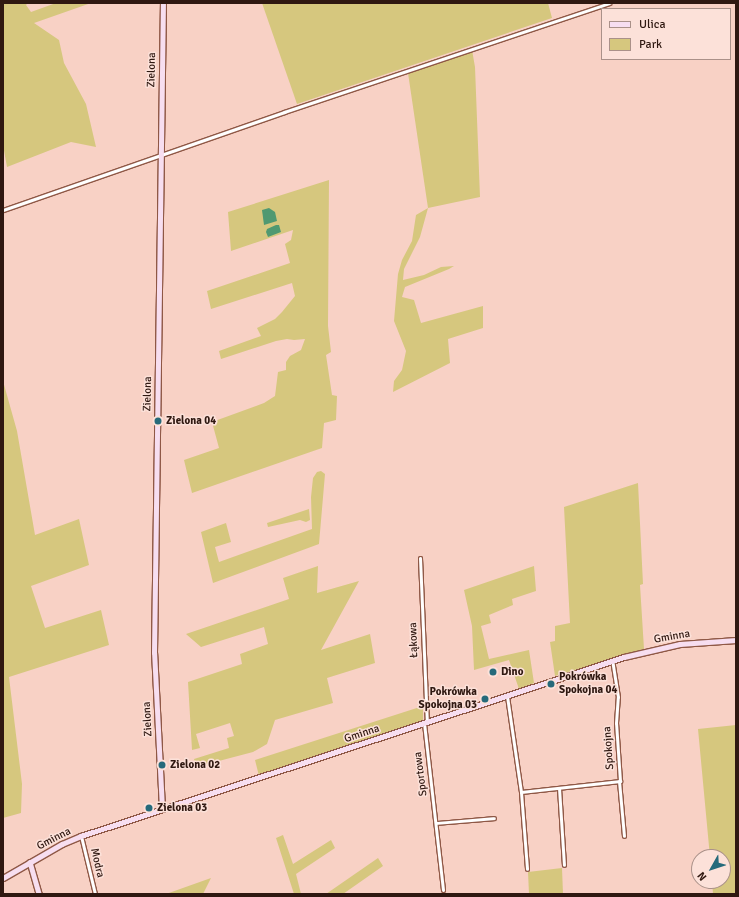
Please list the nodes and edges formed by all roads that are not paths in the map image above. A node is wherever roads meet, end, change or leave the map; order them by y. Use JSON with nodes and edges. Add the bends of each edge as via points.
{"nodes":[{"id":1,"x":163,"y":3,"type":"edge"},
{"id":2,"x":609,"y":3,"type":"edge"},
{"id":3,"x":160,"y":155,"type":"junction"},
{"id":4,"x":3,"y":210,"type":"edge"},
{"id":5,"x":420,"y":558,"type":"dead end"},
{"id":6,"x":736,"y":640,"type":"edge"},
{"id":7,"x":612,"y":661,"type":"junction"},
{"id":8,"x":507,"y":696,"type":"junction"},
{"id":9,"x":425,"y":723,"type":"junction"},
{"id":10,"x":619,"y":781,"type":"junction"},
{"id":11,"x":559,"y":788,"type":"junction"},
{"id":12,"x":521,"y":792,"type":"junction"},
{"id":13,"x":162,"y":810,"type":"junction"},
{"id":14,"x":494,"y":818,"type":"dead end"},
{"id":15,"x":436,"y":823,"type":"junction"},
{"id":16,"x":81,"y":836,"type":"junction"},
{"id":17,"x":624,"y":836,"type":"dead end"},
{"id":18,"x":30,"y":862,"type":"junction"},
{"id":19,"x":564,"y":865,"type":"dead end"},
{"id":20,"x":527,"y":869,"type":"dead end"},
{"id":21,"x":3,"y":878,"type":"edge"},
{"id":22,"x":443,"y":890,"type":"dead end"},
{"id":23,"x":39,"y":894,"type":"edge"},
{"id":24,"x":95,"y":894,"type":"edge"}],
"edges":[{"from":1,"to":3,"type":"street","name":"Zielona"},
{"from":2,"to":3,"type":"street"},
{"from":3,"to":4,"type":"street"},
{"from":3,"to":13,"type":"street","name":"Zielona","via":[[154,653]]},
{"from":5,"to":9,"type":"street","name":"Łąkowa"},
{"from":6,"to":7,"type":"street","name":"Gminna","via":[[680,644]]},
{"from":7,"to":8,"type":"street","name":"Gminna"},
{"from":7,"to":10,"type":"street","name":"Spokojna","via":[[618,700],[616,723]]},
{"from":8,"to":9,"type":"street","name":"Gminna"},
{"from":8,"to":12,"type":"street"},
{"from":9,"to":13,"type":"street","name":"Gminna"},
{"from":9,"to":15,"type":"street","name":"Sportowa"},
{"from":10,"to":11,"type":"street","name":"Spokojna"},
{"from":10,"to":17,"type":"street"},
{"from":11,"to":12,"type":"street","name":"Spokojna"},
{"from":11,"to":19,"type":"street"},
{"from":12,"to":20,"type":"street"},
{"from":13,"to":16,"type":"street","name":"Gminna"},
{"from":14,"to":15,"type":"street"},
{"from":15,"to":22,"type":"street","name":"Sportowa"},
{"from":16,"to":18,"type":"street","name":"Gminna"},
{"from":16,"to":24,"type":"street","name":"Modra"},
{"from":18,"to":21,"type":"street","name":"Gminna"},
{"from":18,"to":23,"type":"street"}]}
